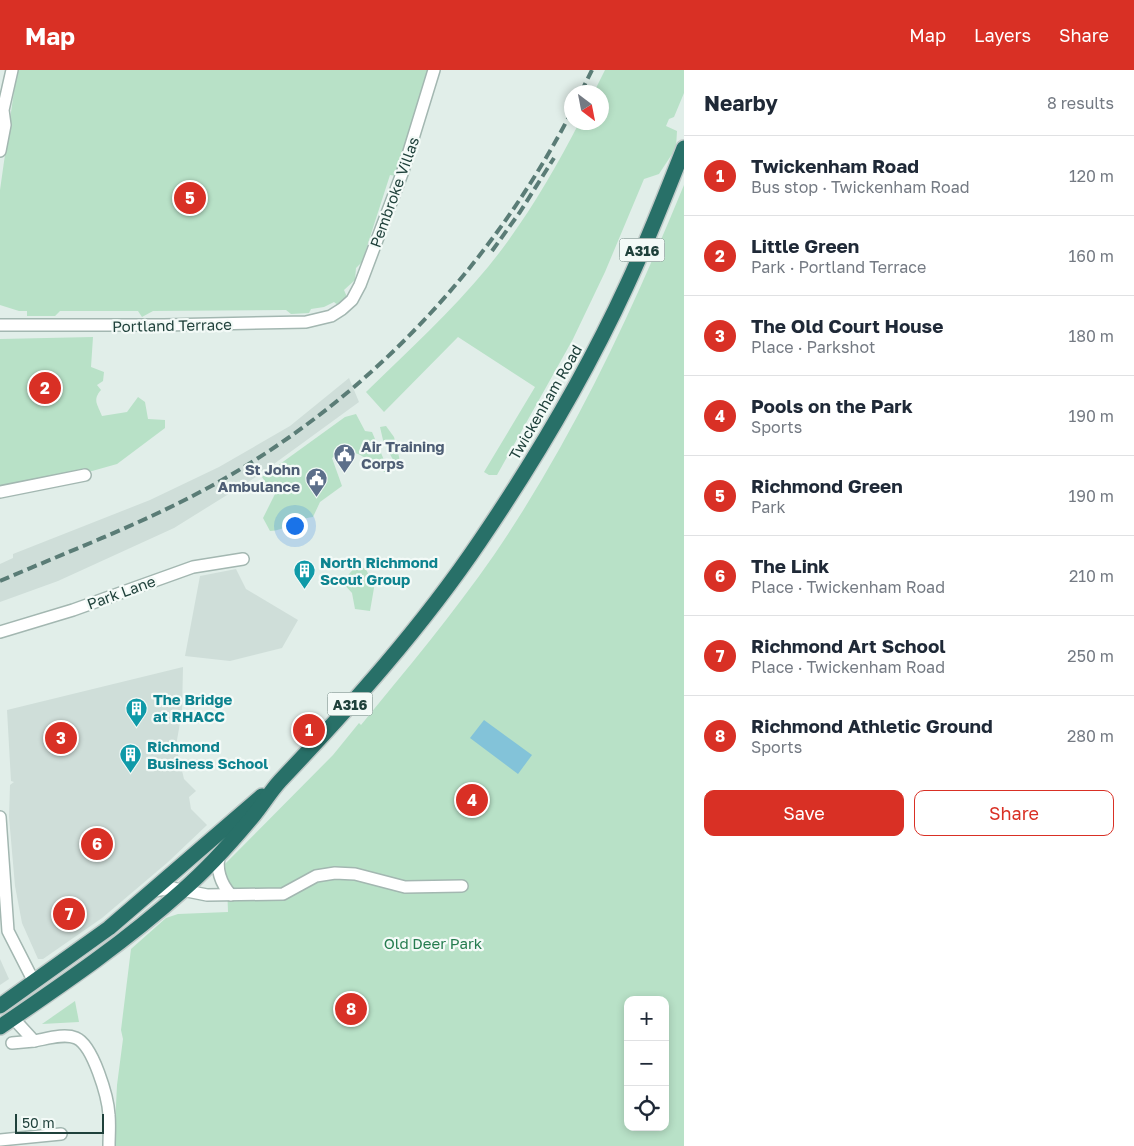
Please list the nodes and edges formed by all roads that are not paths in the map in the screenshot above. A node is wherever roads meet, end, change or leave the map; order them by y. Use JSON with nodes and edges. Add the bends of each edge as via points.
{"nodes":[{"id":1,"x":12,"y":70,"type":"edge"},
{"id":2,"x":434,"y":70,"type":"edge"},
{"id":3,"x":684,"y":148,"type":"edge"},
{"id":4,"x":0,"y":151,"type":"edge"},
{"id":5,"x":342,"y":310,"type":"joint"},
{"id":6,"x":0,"y":325,"type":"edge"},
{"id":7,"x":85,"y":475,"type":"dead end"},
{"id":8,"x":0,"y":492,"type":"edge"},
{"id":9,"x":243,"y":559,"type":"dead end"},
{"id":10,"x":0,"y":632,"type":"edge"},
{"id":11,"x":277,"y":784,"type":"junction"},
{"id":12,"x":0,"y":816,"type":"edge"},
{"id":13,"x":221,"y":852,"type":"junction"},
{"id":14,"x":462,"y":886,"type":"dead end"},
{"id":15,"x":184,"y":890,"type":"junction"},
{"id":16,"x":154,"y":891,"type":"junction"},
{"id":17,"x":232,"y":894,"type":"junction"},
{"id":18,"x":4,"y":932,"type":"edge"},
{"id":19,"x":34,"y":982,"type":"junction"},
{"id":20,"x":0,"y":1006,"type":"edge"},
{"id":21,"x":13,"y":1018,"type":"junction"},
{"id":22,"x":0,"y":1026,"type":"edge"},
{"id":23,"x":34,"y":1041,"type":"junction"},
{"id":24,"x":12,"y":1044,"type":"dead end"},
{"id":25,"x":61,"y":1134,"type":"dead end"},
{"id":26,"x":0,"y":1140,"type":"edge"},
{"id":27,"x":109,"y":1146,"type":"edge"}],
"edges":[{"from":1,"to":4,"type":"street","via":[[3,110],[5,125]]},
{"from":2,"to":5,"type":"street","name":"Pembroke Villas","via":[[394,196],[360,285]]},
{"from":3,"to":11,"type":"highway","name":"Twickenham Road","number":"A316","via":[[627,286],[595,350],[506,502],[420,622]]},
{"from":5,"to":6,"type":"street","name":"Portland Terrace","via":[[318,320],[266,324]]},
{"from":7,"to":8,"type":"street"},
{"from":9,"to":10,"type":"street","name":"Park Lane","via":[[193,567]]},
{"from":11,"to":13,"type":"highway","name":"Twickenham Road","number":"A316","via":[[251,820]]},
{"from":11,"to":16,"type":"highway","name":"Twickenham Road","number":"A316","via":[[241,812]]},
{"from":12,"to":18,"type":"street"},
{"from":13,"to":15,"type":"highway","name":"Twickenham Road","number":"A316"},
{"from":13,"to":17,"type":"street","via":[[219,874],[226,890]]},
{"from":14,"to":17,"type":"street","via":[[405,887],[373,878],[335,874],[316,876],[283,894]]},
{"from":15,"to":16,"type":"street"},
{"from":15,"to":17,"type":"street","via":[[207,895]]},
{"from":15,"to":21,"type":"highway","name":"Twickenham Road","number":"A316","via":[[72,980]]},
{"from":16,"to":19,"type":"highway","name":"Twickenham Road","number":"A316","via":[[110,928]]},
{"from":18,"to":19,"type":"street"},
{"from":19,"to":20,"type":"highway","name":"Twickenham Road","number":"A316"},
{"from":21,"to":22,"type":"highway","name":"Twickenham Road","number":"A316"},
{"from":21,"to":23,"type":"street"},
{"from":23,"to":24,"type":"street"},
{"from":23,"to":27,"type":"street","via":[[64,1036],[80,1040],[93,1059],[105,1094],[109,1113]]},
{"from":25,"to":26,"type":"street"}]}
